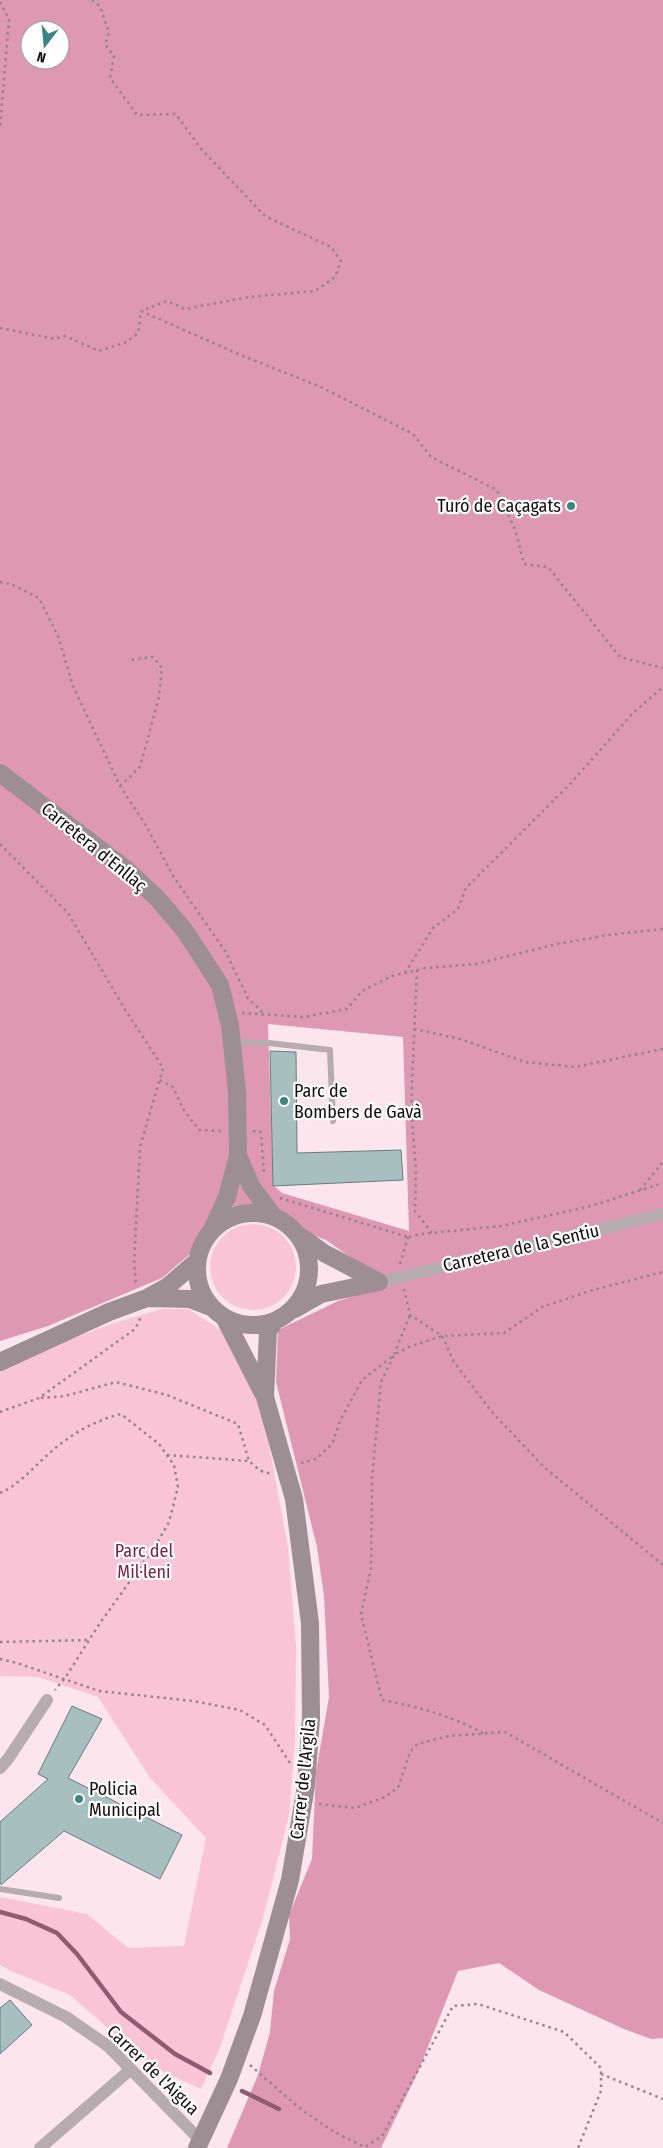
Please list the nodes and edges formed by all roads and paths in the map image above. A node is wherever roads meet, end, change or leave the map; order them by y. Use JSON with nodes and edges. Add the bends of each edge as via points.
{"nodes":[{"id":1,"x":92,"y":0,"type":"edge"},
{"id":2,"x":0,"y":2,"type":"edge"},
{"id":3,"x":0,"y":128,"type":"edge"},
{"id":4,"x":141,"y":311,"type":"junction"},
{"id":5,"x":0,"y":328,"type":"edge"},
{"id":6,"x":0,"y":582,"type":"edge"},
{"id":7,"x":130,"y":660,"type":"dead end"},
{"id":8,"x":663,"y":668,"type":"edge"},
{"id":9,"x":663,"y":687,"type":"edge"},
{"id":10,"x":0,"y":773,"type":"edge"},
{"id":11,"x":120,"y":786,"type":"junction"},
{"id":12,"x":0,"y":844,"type":"edge"},
{"id":13,"x":663,"y":929,"type":"edge"},
{"id":14,"x":417,"y":970,"type":"junction"},
{"id":15,"x":405,"y":973,"type":"junction"},
{"id":16,"x":264,"y":1013,"type":"junction"},
{"id":17,"x":413,"y":1029,"type":"junction"},
{"id":18,"x":231,"y":1034,"type":"junction"},
{"id":19,"x":663,"y":1050,"type":"edge"},
{"id":20,"x":160,"y":1080,"type":"junction"},
{"id":21,"x":333,"y":1121,"type":"dead end"},
{"id":22,"x":224,"y":1131,"type":"dead end"},
{"id":23,"x":251,"y":1131,"type":"dead end"},
{"id":24,"x":238,"y":1154,"type":"junction"},
{"id":25,"x":663,"y":1162,"type":"edge"},
{"id":26,"x":264,"y":1175,"type":"dead end"},
{"id":27,"x":663,"y":1183,"type":"edge"},
{"id":28,"x":640,"y":1190,"type":"junction"},
{"id":29,"x":274,"y":1196,"type":"dead end"},
{"id":30,"x":663,"y":1214,"type":"edge"},
{"id":31,"x":274,"y":1216,"type":"junction"},
{"id":32,"x":212,"y":1230,"type":"junction"},
{"id":33,"x":297,"y":1233,"type":"junction"},
{"id":34,"x":432,"y":1233,"type":"junction"},
{"id":35,"x":408,"y":1237,"type":"junction"},
{"id":36,"x":196,"y":1262,"type":"junction"},
{"id":37,"x":663,"y":1272,"type":"edge"},
{"id":38,"x":401,"y":1276,"type":"junction"},
{"id":39,"x":379,"y":1282,"type":"junction"},
{"id":40,"x":142,"y":1300,"type":"junction"},
{"id":41,"x":218,"y":1312,"type":"junction"},
{"id":42,"x":290,"y":1312,"type":"junction"},
{"id":43,"x":410,"y":1315,"type":"junction"},
{"id":44,"x":274,"y":1322,"type":"junction"},
{"id":45,"x":442,"y":1336,"type":"junction"},
{"id":46,"x":394,"y":1355,"type":"junction"},
{"id":47,"x":0,"y":1362,"type":"edge"},
{"id":48,"x":265,"y":1397,"type":"junction"},
{"id":49,"x":39,"y":1398,"type":"junction"},
{"id":50,"x":0,"y":1412,"type":"edge"},
{"id":51,"x":167,"y":1455,"type":"junction"},
{"id":52,"x":249,"y":1462,"type":"junction"},
{"id":53,"x":301,"y":1463,"type":"dead end"},
{"id":54,"x":276,"y":1471,"type":"dead end"},
{"id":55,"x":0,"y":1493,"type":"edge"},
{"id":56,"x":663,"y":1565,"type":"edge"},
{"id":57,"x":90,"y":1640,"type":"junction"},
{"id":58,"x":0,"y":1642,"type":"edge"},
{"id":59,"x":0,"y":1659,"type":"edge"},
{"id":60,"x":65,"y":1678,"type":"junction"},
{"id":61,"x":47,"y":1700,"type":"joint"},
{"id":62,"x":484,"y":1734,"type":"junction"},
{"id":63,"x":0,"y":1768,"type":"edge"},
{"id":64,"x":306,"y":1786,"type":"junction"},
{"id":65,"x":663,"y":1823,"type":"edge"},
{"id":66,"x":0,"y":1889,"type":"edge"},
{"id":67,"x":59,"y":1898,"type":"dead end"},
{"id":68,"x":0,"y":1985,"type":"edge"},
{"id":69,"x":236,"y":2060,"type":"junction"},
{"id":70,"x":130,"y":2070,"type":"junction"},
{"id":71,"x":601,"y":2074,"type":"junction"},
{"id":72,"x":663,"y":2099,"type":"edge"},
{"id":73,"x":199,"y":2144,"type":"edge"},
{"id":74,"x":40,"y":2148,"type":"edge"},
{"id":75,"x":578,"y":2148,"type":"edge"}],
"edges":[{"from":1,"to":4,"type":"path","via":[[100,6],[109,33],[105,44],[114,56],[110,78],[138,114],[176,114],[201,149],[265,216],[331,247],[341,261],[335,277],[315,291],[249,297],[185,309],[168,301]]},
{"from":2,"to":3,"type":"path","via":[[9,19]]},
{"from":4,"to":5,"type":"path","via":[[138,333],[128,342],[100,352],[65,336],[55,340]]},
{"from":4,"to":8,"type":"path","via":[[321,387],[413,434],[431,457],[497,490],[516,532],[524,564],[548,567],[620,657]]},
{"from":6,"to":11,"type":"path","via":[[12,584],[38,598],[58,636],[73,686]]},
{"from":7,"to":11,"type":"path","via":[[153,657],[162,668],[159,697],[140,767]]},
{"from":9,"to":15,"type":"path","via":[[633,713],[571,783],[466,888],[458,909],[433,928]]},
{"from":10,"to":18,"type":"street","name":"Carretera d'Enllaç","via":[[127,870],[158,899],[220,985]]},
{"from":11,"to":16,"type":"path","via":[[173,876],[225,951],[248,998]]},
{"from":12,"to":20,"type":"path","via":[[68,913],[163,1068]]},
{"from":13,"to":14,"type":"path","via":[[574,941],[476,964]]},
{"from":14,"to":15,"type":"path"},
{"from":14,"to":17,"type":"path"},
{"from":15,"to":16,"type":"path","via":[[362,991],[347,1009],[304,1017]]},
{"from":16,"to":18,"type":"path","via":[[244,1012]]},
{"from":17,"to":19,"type":"path","via":[[460,1039],[525,1062],[575,1067]]},
{"from":17,"to":34,"type":"path","via":[[411,1107],[416,1170],[415,1211]]},
{"from":18,"to":21,"type":"lane","via":[[269,1043],[330,1050]]},
{"from":18,"to":24,"type":"street","name":"Carretera d'Enllaç","via":[[237,1092]]},
{"from":20,"to":22,"type":"path","via":[[173,1087],[183,1109],[199,1130]]},
{"from":20,"to":40,"type":"path","via":[[140,1147],[134,1263]]},
{"from":23,"to":26,"type":"path","via":[[261,1132]]},
{"from":24,"to":31,"type":"street","name":"Carretera d'Enllaç","via":[[251,1186]]},
{"from":24,"to":32,"type":"street","name":"Carretera d'Enllaç","via":[[227,1197]]},
{"from":25,"to":28,"type":"path"},
{"from":27,"to":28,"type":"path"},
{"from":28,"to":34,"type":"path","via":[[591,1206],[501,1226]]},
{"from":29,"to":35,"type":"path"},
{"from":30,"to":38,"type":"street","name":"Carretera de la Sentiu"},
{"from":31,"to":32,"type":"street","via":[[241,1214],[225,1219]]},
{"from":31,"to":33,"type":"street"},
{"from":32,"to":36,"type":"street"},
{"from":33,"to":39,"type":"street","via":[[324,1254]]},
{"from":33,"to":42,"type":"street","via":[[310,1265],[308,1283]]},
{"from":34,"to":35,"type":"path"},
{"from":35,"to":38,"type":"path","via":[[399,1263]]},
{"from":36,"to":40,"type":"street","via":[[167,1287]]},
{"from":36,"to":41,"type":"street","via":[[202,1294]]},
{"from":37,"to":45,"type":"path","via":[[542,1307],[504,1333]]},
{"from":38,"to":39,"type":"street","name":"Carretera de la Sentiu"},
{"from":38,"to":43,"type":"path"},
{"from":39,"to":42,"type":"street","name":"Carretera de la Sentiu","via":[[320,1294]]},
{"from":40,"to":41,"type":"street","via":[[190,1299]]},
{"from":40,"to":47,"type":"street"},
{"from":40,"to":49,"type":"path","via":[[142,1319],[135,1329]]},
{"from":41,"to":44,"type":"street","via":[[240,1324]]},
{"from":41,"to":48,"type":"street","name":"Carrer de l'Argila"},
{"from":42,"to":44,"type":"street"},
{"from":43,"to":45,"type":"path"},
{"from":43,"to":46,"type":"path"},
{"from":44,"to":48,"type":"street","name":"Carrer de l'Argila","via":[[268,1331]]},
{"from":45,"to":46,"type":"path"},
{"from":45,"to":56,"type":"path","via":[[454,1362],[491,1411],[537,1460]]},
{"from":46,"to":53,"type":"path","via":[[362,1380],[340,1419],[332,1444],[316,1459]]},
{"from":46,"to":62,"type":"path","via":[[381,1382],[372,1478],[371,1568],[362,1614],[372,1660],[382,1700],[429,1710]]},
{"from":48,"to":64,"type":"street","name":"Carrer de l'Argila","via":[[294,1499],[310,1623],[311,1718]]},
{"from":49,"to":50,"type":"path"},
{"from":49,"to":52,"type":"path","via":[[65,1396],[116,1382],[167,1395],[238,1424]]},
{"from":51,"to":52,"type":"path"},
{"from":51,"to":55,"type":"path","via":[[159,1444],[121,1414],[85,1427],[43,1459],[28,1475]]},
{"from":51,"to":57,"type":"path","via":[[174,1465],[178,1488],[169,1522]]},
{"from":52,"to":54,"type":"path","via":[[267,1473]]},
{"from":57,"to":58,"type":"path"},
{"from":57,"to":60,"type":"path"},
{"from":59,"to":60,"type":"path"},
{"from":60,"to":61,"type":"path"},
{"from":60,"to":64,"type":"path","via":[[98,1691],[193,1701],[240,1710],[265,1725]]},
{"from":61,"to":63,"type":"street"},
{"from":62,"to":64,"type":"path","via":[[449,1736],[417,1744],[410,1752],[398,1788],[385,1797],[355,1808],[312,1803]]},
{"from":62,"to":65,"type":"path","via":[[506,1732]]},
{"from":64,"to":69,"type":"street","name":"Carrer de l'Argila","via":[[290,1880],[252,2016]]},
{"from":66,"to":67,"type":"lane"},
{"from":68,"to":70,"type":"street","name":"Carrer de l'Aigua","via":[[66,2017],[108,2046]]},
{"from":69,"to":71,"type":"path","via":[[303,2112],[339,2136],[365,2147],[382,2136],[453,2006],[478,2004],[564,2032],[602,2068]]},
{"from":69,"to":73,"type":"street","name":"Carrer de l'Argila"},
{"from":70,"to":73,"type":"street","name":"Carrer de l'Aigua"},
{"from":70,"to":74,"type":"street"},
{"from":71,"to":72,"type":"path"},
{"from":71,"to":75,"type":"path","via":[[601,2091]]}]}
